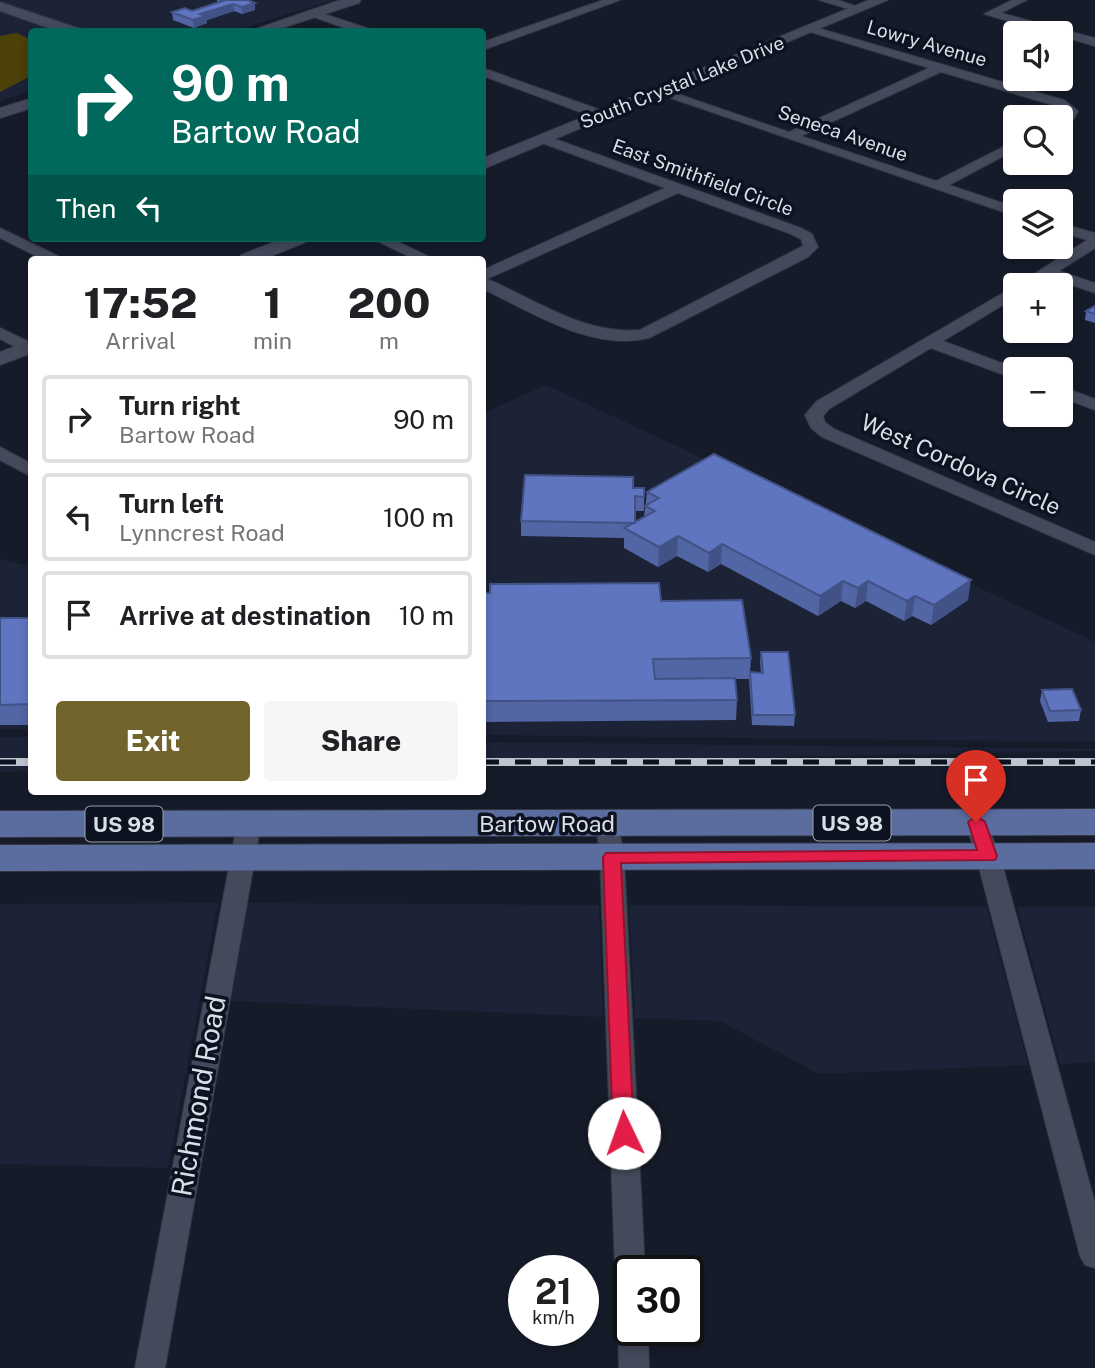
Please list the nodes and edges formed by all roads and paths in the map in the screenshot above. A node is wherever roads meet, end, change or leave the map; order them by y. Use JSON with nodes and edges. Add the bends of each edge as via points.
{"nodes":[{"id":1,"x":8,"y":0,"type":"edge"},
{"id":2,"x":354,"y":0,"type":"edge"},
{"id":3,"x":614,"y":0,"type":"edge"},
{"id":4,"x":825,"y":0,"type":"edge"},
{"id":5,"x":881,"y":0,"type":"edge"},
{"id":6,"x":1021,"y":0,"type":"edge"},
{"id":7,"x":0,"y":6,"type":"edge"},
{"id":8,"x":858,"y":9,"type":"junction"},
{"id":9,"x":312,"y":13,"type":"junction"},
{"id":10,"x":55,"y":23,"type":"junction"},
{"id":11,"x":67,"y":28,"type":"edge"},
{"id":12,"x":266,"y":28,"type":"edge"},
{"id":13,"x":357,"y":28,"type":"edge"},
{"id":14,"x":811,"y":29,"type":"junction"},
{"id":15,"x":1095,"y":42,"type":"edge"},
{"id":16,"x":486,"y":45,"type":"edge"},
{"id":17,"x":939,"y":68,"type":"junction"},
{"id":18,"x":486,"y":73,"type":"edge"},
{"id":19,"x":659,"y":92,"type":"junction"},
{"id":20,"x":28,"y":104,"type":"edge"},
{"id":21,"x":1063,"y":105,"type":"edge"},
{"id":22,"x":0,"y":113,"type":"edge"},
{"id":23,"x":601,"y":115,"type":"junction"},
{"id":24,"x":790,"y":136,"type":"junction"},
{"id":25,"x":544,"y":139,"type":"junction"},
{"id":26,"x":1003,"y":151,"type":"edge"},
{"id":27,"x":486,"y":163,"type":"edge"},
{"id":28,"x":938,"y":185,"type":"junction"},
{"id":29,"x":676,"y":188,"type":"junction"},
{"id":30,"x":1003,"y":208,"type":"edge"},
{"id":31,"x":0,"y":232,"type":"edge"},
{"id":32,"x":1073,"y":232,"type":"edge"},
{"id":33,"x":1095,"y":240,"type":"edge"},
{"id":34,"x":290,"y":242,"type":"edge"},
{"id":35,"x":388,"y":242,"type":"edge"},
{"id":36,"x":47,"y":256,"type":"edge"},
{"id":37,"x":255,"y":256,"type":"edge"},
{"id":38,"x":420,"y":256,"type":"edge"},
{"id":39,"x":1048,"y":272,"type":"joint"},
{"id":40,"x":486,"y":275,"type":"edge"},
{"id":41,"x":486,"y":284,"type":"edge"},
{"id":42,"x":1095,"y":288,"type":"edge"},
{"id":43,"x":1003,"y":298,"type":"edge"},
{"id":44,"x":0,"y":333,"type":"edge"},
{"id":45,"x":931,"y":342,"type":"junction"},
{"id":46,"x":28,"y":346,"type":"edge"},
{"id":47,"x":28,"y":346,"type":"edge"},
{"id":48,"x":0,"y":359,"type":"edge"},
{"id":49,"x":1003,"y":369,"type":"edge"},
{"id":50,"x":1073,"y":396,"type":"edge"},
{"id":51,"x":1095,"y":405,"type":"edge"},
{"id":52,"x":0,"y":452,"type":"edge"},
{"id":53,"x":28,"y":470,"type":"edge"},
{"id":54,"x":1095,"y":549,"type":"edge"},
{"id":55,"x":1095,"y":822,"type":"edge"},
{"id":56,"x":0,"y":824,"type":"edge"},
{"id":57,"x":982,"y":839,"type":"junction"},
{"id":58,"x":610,"y":840,"type":"junction"},
{"id":59,"x":245,"y":841,"type":"junction"},
{"id":60,"x":1095,"y":856,"type":"edge"},
{"id":61,"x":0,"y":858,"type":"edge"},
{"id":62,"x":629,"y":1255,"type":"edge"},
{"id":63,"x":1095,"y":1256,"type":"edge"},
{"id":64,"x":633,"y":1346,"type":"edge"},
{"id":65,"x":150,"y":1368,"type":"edge"},
{"id":66,"x":634,"y":1368,"type":"edge"}],
"edges":[{"from":1,"to":10,"type":"street"},
{"from":2,"to":9,"type":"street"},
{"from":3,"to":16,"type":"street"},
{"from":4,"to":8,"type":"street","name":"Lowry Avenue"},
{"from":5,"to":8,"type":"street","name":"South Crystal Lake Drive"},
{"from":6,"to":15,"type":"street","via":[[990,14]]},
{"from":7,"to":10,"type":"street"},
{"from":8,"to":14,"type":"street","name":"South Crystal Lake Drive"},
{"from":9,"to":12,"type":"street"},
{"from":9,"to":13,"type":"street"},
{"from":10,"to":11,"type":"street"},
{"from":14,"to":17,"type":"street","name":"Lowry Avenue"},
{"from":14,"to":19,"type":"street","name":"South Crystal Lake Drive"},
{"from":17,"to":21,"type":"street","name":"Lowry Avenue"},
{"from":17,"to":24,"type":"street"},
{"from":18,"to":23,"type":"street"},
{"from":19,"to":23,"type":"street","name":"South Crystal Lake Drive"},
{"from":19,"to":24,"type":"street","name":"Seneca Avenue"},
{"from":20,"to":22,"type":"street"},
{"from":23,"to":25,"type":"street","name":"South Crystal Lake Drive"},
{"from":24,"to":28,"type":"street","name":"Seneca Avenue"},
{"from":25,"to":27,"type":"street","name":"South Crystal Lake Drive"},
{"from":25,"to":29,"type":"street","name":"East Smithfield Circle"},
{"from":26,"to":28,"type":"street"},
{"from":28,"to":30,"type":"street","name":"Seneca Avenue"},
{"from":29,"to":40,"type":"street"},
{"from":29,"to":41,"type":"street","name":"East Smithfield Circle","via":[[796,231],[811,247],[631,338],[600,335]]},
{"from":31,"to":36,"type":"street"},
{"from":32,"to":33,"type":"street"},
{"from":33,"to":39,"type":"street"},
{"from":34,"to":37,"type":"street"},
{"from":35,"to":38,"type":"street"},
{"from":39,"to":42,"type":"street"},
{"from":43,"to":45,"type":"street"},
{"from":44,"to":46,"type":"street"},
{"from":45,"to":49,"type":"street"},
{"from":45,"to":54,"type":"street","name":"West Cordova Circle","via":[[823,405],[814,415],[817,424]]},
{"from":47,"to":48,"type":"street"},
{"from":50,"to":51,"type":"street"},
{"from":52,"to":53,"type":"street"},
{"from":55,"to":57,"type":"main road","name":"Bartow Road","number":"US 98"},
{"from":56,"to":59,"type":"main road","name":"Bartow Road","number":"US 98"},
{"from":57,"to":58,"type":"main road","name":"Bartow Road","number":"US 98"},
{"from":57,"to":60,"type":"main road","name":"Bartow Road","number":"US 98"},
{"from":57,"to":63,"type":"street"},
{"from":58,"to":59,"type":"main road","name":"Bartow Road","number":"US 98"},
{"from":58,"to":62,"type":"street"},
{"from":59,"to":61,"type":"main road","name":"Bartow Road","number":"US 98"},
{"from":59,"to":65,"type":"street","name":"Richmond Road"},
{"from":64,"to":66,"type":"street"}]}
